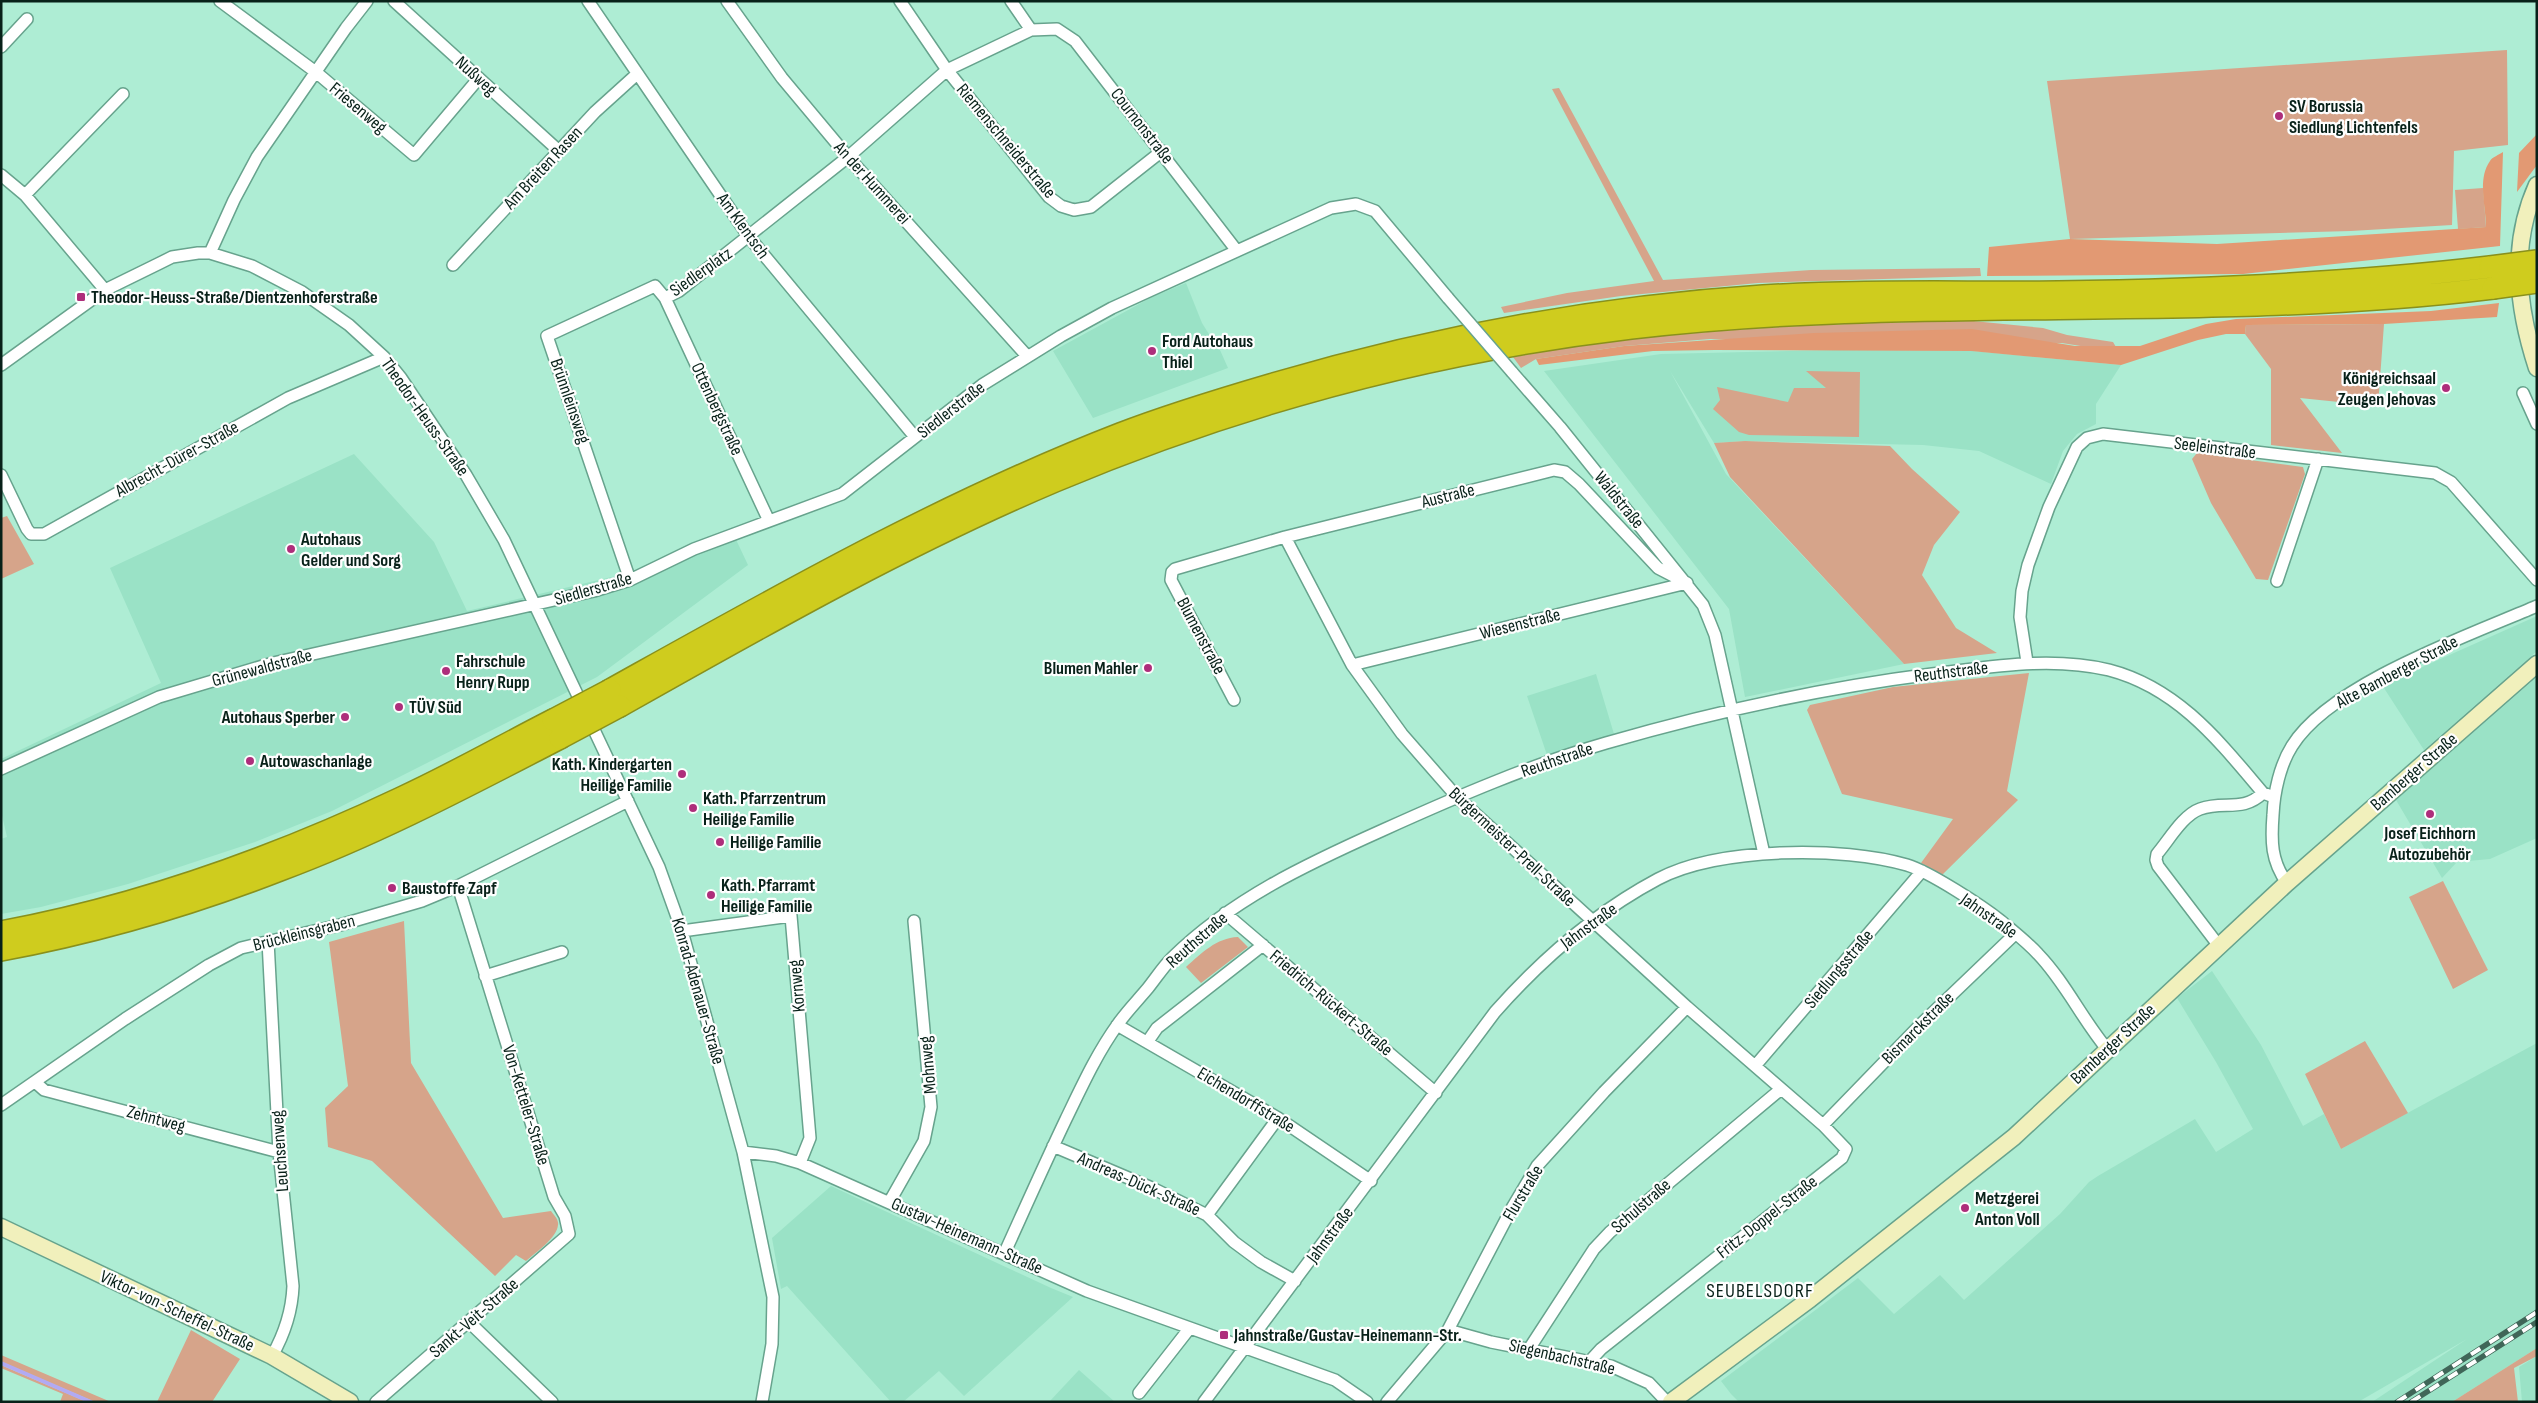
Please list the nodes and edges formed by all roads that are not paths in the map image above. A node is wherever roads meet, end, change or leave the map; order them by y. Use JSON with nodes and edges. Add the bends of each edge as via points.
{"nodes":[{"id":1,"x":220,"y":1,"type":"edge"},
{"id":2,"x":367,"y":1,"type":"edge"},
{"id":3,"x":394,"y":1,"type":"edge"},
{"id":4,"x":588,"y":1,"type":"edge"},
{"id":5,"x":727,"y":1,"type":"edge"},
{"id":6,"x":900,"y":1,"type":"edge"},
{"id":7,"x":1010,"y":1,"type":"edge"},
{"id":8,"x":27,"y":19,"type":"dead end"},
{"id":9,"x":1031,"y":30,"type":"junction"},
{"id":10,"x":1,"y":47,"type":"edge"},
{"id":11,"x":947,"y":70,"type":"junction"},
{"id":12,"x":317,"y":73,"type":"junction"},
{"id":13,"x":637,"y":74,"type":"junction"},
{"id":14,"x":479,"y":78,"type":"junction"},
{"id":15,"x":123,"y":94,"type":"dead end"},
{"id":16,"x":559,"y":151,"type":"junction"},
{"id":17,"x":1162,"y":151,"type":"junction"},
{"id":18,"x":848,"y":157,"type":"junction"},
{"id":19,"x":1,"y":175,"type":"edge"},
{"id":20,"x":2537,"y":185,"type":"edge"},
{"id":21,"x":25,"y":195,"type":"junction"},
{"id":22,"x":1363,"y":206,"type":"joint"},
{"id":23,"x":749,"y":237,"type":"junction"},
{"id":24,"x":1236,"y":251,"type":"junction"},
{"id":25,"x":210,"y":253,"type":"junction"},
{"id":26,"x":2537,"y":261,"type":"edge"},
{"id":27,"x":452,"y":266,"type":"dead end"},
{"id":28,"x":2492,"y":278,"type":"junction"},
{"id":29,"x":2537,"y":282,"type":"edge"},
{"id":30,"x":656,"y":286,"type":"joint"},
{"id":31,"x":105,"y":290,"type":"junction"},
{"id":32,"x":665,"y":298,"type":"junction"},
{"id":33,"x":1027,"y":356,"type":"junction"},
{"id":34,"x":384,"y":357,"type":"junction"},
{"id":35,"x":1,"y":365,"type":"edge"},
{"id":36,"x":2537,"y":368,"type":"edge"},
{"id":37,"x":2523,"y":393,"type":"dead end"},
{"id":38,"x":2537,"y":424,"type":"edge"},
{"id":39,"x":914,"y":437,"type":"junction"},
{"id":40,"x":2318,"y":459,"type":"junction"},
{"id":41,"x":1,"y":475,"type":"edge"},
{"id":42,"x":769,"y":520,"type":"junction"},
{"id":43,"x":1285,"y":537,"type":"junction"},
{"id":44,"x":1172,"y":572,"type":"joint"},
{"id":45,"x":630,"y":580,"type":"junction"},
{"id":46,"x":2537,"y":580,"type":"edge"},
{"id":47,"x":2277,"y":581,"type":"dead end"},
{"id":48,"x":1687,"y":583,"type":"junction"},
{"id":49,"x":536,"y":604,"type":"junction"},
{"id":50,"x":2537,"y":606,"type":"edge"},
{"id":51,"x":2027,"y":662,"type":"junction"},
{"id":52,"x":2537,"y":664,"type":"edge"},
{"id":53,"x":1352,"y":665,"type":"junction"},
{"id":54,"x":1234,"y":700,"type":"dead end"},
{"id":55,"x":1733,"y":710,"type":"junction"},
{"id":56,"x":557,"y":729,"type":"junction"},
{"id":57,"x":1,"y":768,"type":"edge"},
{"id":58,"x":2268,"y":795,"type":"junction"},
{"id":59,"x":1456,"y":797,"type":"junction"},
{"id":60,"x":628,"y":801,"type":"junction"},
{"id":61,"x":1764,"y":854,"type":"junction"},
{"id":62,"x":1922,"y":871,"type":"junction"},
{"id":63,"x":2287,"y":883,"type":"junction"},
{"id":64,"x":458,"y":886,"type":"junction"},
{"id":65,"x":1225,"y":913,"type":"junction"},
{"id":66,"x":914,"y":921,"type":"dead end"},
{"id":67,"x":1593,"y":922,"type":"junction"},
{"id":68,"x":682,"y":931,"type":"junction"},
{"id":69,"x":1,"y":932,"type":"edge"},
{"id":70,"x":2015,"y":934,"type":"junction"},
{"id":71,"x":268,"y":941,"type":"junction"},
{"id":72,"x":1263,"y":945,"type":"junction"},
{"id":73,"x":2219,"y":946,"type":"junction"},
{"id":74,"x":1,"y":950,"type":"edge"},
{"id":75,"x":562,"y":952,"type":"dead end"},
{"id":76,"x":485,"y":976,"type":"junction"},
{"id":77,"x":1687,"y":1007,"type":"junction"},
{"id":78,"x":1117,"y":1025,"type":"junction"},
{"id":79,"x":1148,"y":1041,"type":"junction"},
{"id":80,"x":2107,"y":1049,"type":"junction"},
{"id":81,"x":1755,"y":1066,"type":"junction"},
{"id":82,"x":36,"y":1082,"type":"junction"},
{"id":83,"x":1781,"y":1089,"type":"junction"},
{"id":84,"x":1436,"y":1093,"type":"junction"},
{"id":85,"x":1,"y":1105,"type":"edge"},
{"id":86,"x":1278,"y":1118,"type":"junction"},
{"id":87,"x":1823,"y":1125,"type":"junction"},
{"id":88,"x":1053,"y":1146,"type":"junction"},
{"id":89,"x":279,"y":1152,"type":"junction"},
{"id":90,"x":743,"y":1152,"type":"junction"},
{"id":91,"x":800,"y":1162,"type":"junction"},
{"id":92,"x":1371,"y":1181,"type":"junction"},
{"id":93,"x":890,"y":1201,"type":"junction"},
{"id":94,"x":1208,"y":1215,"type":"junction"},
{"id":95,"x":1,"y":1227,"type":"edge"},
{"id":96,"x":569,"y":1232,"type":"joint"},
{"id":97,"x":1004,"y":1252,"type":"junction"},
{"id":98,"x":1295,"y":1281,"type":"junction"},
{"id":99,"x":469,"y":1322,"type":"junction"},
{"id":100,"x":1189,"y":1329,"type":"junction"},
{"id":101,"x":1448,"y":1330,"type":"junction"},
{"id":102,"x":1246,"y":1348,"type":"junction"},
{"id":103,"x":1529,"y":1349,"type":"junction"},
{"id":104,"x":272,"y":1356,"type":"junction"},
{"id":105,"x":1590,"y":1361,"type":"junction"},
{"id":106,"x":1139,"y":1393,"type":"dead end"},
{"id":107,"x":350,"y":1402,"type":"edge"},
{"id":108,"x":376,"y":1402,"type":"edge"},
{"id":109,"x":552,"y":1402,"type":"edge"},
{"id":110,"x":762,"y":1402,"type":"edge"},
{"id":111,"x":1204,"y":1402,"type":"edge"},
{"id":112,"x":1367,"y":1402,"type":"edge"},
{"id":113,"x":1388,"y":1402,"type":"edge"},
{"id":114,"x":1667,"y":1402,"type":"edge"},
{"id":115,"x":1671,"y":1402,"type":"edge"}],
"edges":[{"from":1,"to":12,"type":"street","name":"Friesenweg"},
{"from":2,"to":12,"type":"street"},
{"from":3,"to":14,"type":"street","name":"Nußweg"},
{"from":4,"to":13,"type":"street","name":"Am Klentsch"},
{"from":5,"to":18,"type":"street","name":"An der Hummerei","via":[[782,78]]},
{"from":6,"to":11,"type":"street","name":"Riemenschneiderstraße"},
{"from":7,"to":9,"type":"street"},
{"from":8,"to":10,"type":"street"},
{"from":9,"to":11,"type":"street","name":"Cournonstraße"},
{"from":9,"to":17,"type":"street","name":"Cournonstraße","via":[[1057,29],[1075,41]]},
{"from":11,"to":17,"type":"street","name":"Riemenschneiderstraße","via":[[1049,197],[1061,206],[1074,210],[1091,207]]},
{"from":11,"to":18,"type":"street","name":"Cournonstraße"},
{"from":12,"to":14,"type":"street","name":"Friesenweg","via":[[414,155]]},
{"from":12,"to":25,"type":"street","via":[[257,158]]},
{"from":13,"to":16,"type":"street","name":"Am Breiten Rasen"},
{"from":13,"to":23,"type":"street","name":"Am Klentsch"},
{"from":14,"to":16,"type":"street","name":"Nußweg"},
{"from":15,"to":21,"type":"street"},
{"from":16,"to":27,"type":"street","name":"Am Breiten Rasen"},
{"from":17,"to":24,"type":"street","name":"Cournonstraße"},
{"from":18,"to":23,"type":"street","name":"Siedlerplatz"},
{"from":18,"to":33,"type":"street","name":"An der Hummerei"},
{"from":19,"to":21,"type":"street"},
{"from":20,"to":36,"type":"street","via":[[2520,240],[2518,272],[2521,307]]},
{"from":21,"to":31,"type":"street"},
{"from":22,"to":24,"type":"street","name":"Siedlerstraße","via":[[1349,204],[1319,212]]},
{"from":22,"to":48,"type":"street","name":"Waldstraße","bridge":true,"via":[[1384,220]]},
{"from":23,"to":32,"type":"street","name":"Siedlerplatz","via":[[679,291]]},
{"from":23,"to":39,"type":"street","name":"Am Klentsch"},
{"from":24,"to":33,"type":"street","name":"Siedlerstraße","via":[[1112,308]]},
{"from":25,"to":31,"type":"street","name":"Theodor-Heuss-Straße","via":[[172,258]]},
{"from":25,"to":34,"type":"street","name":"Theodor-Heuss-Straße","via":[[252,266],[302,292],[349,325]]},
{"from":26,"to":28,"type":"highway","bridge":true},
{"from":28,"to":29,"type":"highway","bridge":true},
{"from":28,"to":56,"type":"highway","bridge":true,"via":[[1762,296],[1624,310],[1508,327],[1403,349],[1211,402],[1123,432],[1044,465],[885,539]]},
{"from":30,"to":32,"type":"street","name":"Siedlerplatz"},
{"from":30,"to":45,"type":"street","name":"Brünnleinsweg","via":[[547,336]]},
{"from":31,"to":35,"type":"street","name":"Theodor-Heuss-Straße"},
{"from":32,"to":42,"type":"street","name":"Ottenbergstraße"},
{"from":33,"to":39,"type":"street","name":"Siedlerstraße","via":[[975,390]]},
{"from":34,"to":41,"type":"street","name":"Albrecht-Dürer-Straße","via":[[288,398],[44,534],[31,534],[27,529]]},
{"from":34,"to":49,"type":"street","name":"Theodor-Heuss-Straße","via":[[466,474]]},
{"from":37,"to":38,"type":"street"},
{"from":39,"to":42,"type":"street","name":"Siedlerstraße","via":[[842,494]]},
{"from":40,"to":46,"type":"street","name":"Seeleinstraße","via":[[2442,476],[2451,482]]},
{"from":40,"to":47,"type":"street"},
{"from":40,"to":51,"type":"street","name":"Seeleinstraße","via":[[2103,434],[2087,438],[2077,447],[2049,507],[2028,565],[2020,617]]},
{"from":42,"to":45,"type":"street","name":"Siedlerstraße","via":[[694,549]]},
{"from":43,"to":44,"type":"street","name":"Austraße"},
{"from":43,"to":48,"type":"street","name":"Austraße","via":[[1554,470],[1565,472],[1579,484],[1658,568]]},
{"from":43,"to":53,"type":"street","name":"Bürgermeister-Prell-Straße"},
{"from":44,"to":54,"type":"street","name":"Blumenstraße","via":[[1171,580]]},
{"from":45,"to":49,"type":"street","name":"Siedlerstraße"},
{"from":48,"to":53,"type":"street","name":"Wiesenstraße"},
{"from":48,"to":55,"type":"street","name":"Waldstraße","via":[[1712,622]]},
{"from":49,"to":57,"type":"street","name":"Grünewaldstraße","via":[[221,677],[159,698]]},
{"from":49,"to":60,"type":"street","name":"Konrad-Adenauer-Straße"},
{"from":50,"to":58,"type":"street","name":"Alte Bamberger Straße","via":[[2415,659],[2324,712],[2292,746]]},
{"from":51,"to":55,"type":"street","name":"Reuthstraße","via":[[1890,680]]},
{"from":51,"to":58,"type":"street","name":"Reuthstraße","via":[[2073,664],[2111,671],[2164,694],[2203,724]]},
{"from":52,"to":63,"type":"street","name":"Bamberger Straße"},
{"from":53,"to":59,"type":"street","name":"Bürgermeister-Prell-Straße","via":[[1402,734]]},
{"from":55,"to":59,"type":"street","name":"Reuthstraße","via":[[1605,743]]},
{"from":55,"to":61,"type":"street","name":"Waldstraße"},
{"from":56,"to":69,"type":"highway","via":[[271,854],[136,899]]},
{"from":56,"to":74,"type":"highway","via":[[402,817],[282,870],[147,916]]},
{"from":58,"to":63,"type":"street","name":"Alte Bamberger Straße","via":[[2272,851]]},
{"from":58,"to":73,"type":"street","via":[[2245,805],[2199,809],[2190,814],[2157,854],[2158,866]]},
{"from":59,"to":65,"type":"street","name":"Reuthstraße","via":[[1279,879]]},
{"from":59,"to":67,"type":"street","name":"Bürgermeister-Prell-Straße"},
{"from":60,"to":64,"type":"street","name":"Brückleinsgraben"},
{"from":60,"to":68,"type":"street","name":"Konrad-Adenauer-Straße","via":[[659,867]]},
{"from":61,"to":62,"type":"street","name":"Jahnstraße","via":[[1872,857]]},
{"from":61,"to":67,"type":"street","name":"Jahnstraße","via":[[1721,859],[1659,878]]},
{"from":62,"to":70,"type":"street","name":"Jahnstraße","via":[[2000,920]]},
{"from":62,"to":81,"type":"street","name":"Siedlungsstraße"},
{"from":63,"to":73,"type":"street","name":"Bamberger Straße"},
{"from":64,"to":71,"type":"street","name":"Brückleinsgraben","via":[[401,908]]},
{"from":64,"to":76,"type":"street","name":"Von-Ketteler-Straße"},
{"from":65,"to":72,"type":"street","name":"Friedrich-Rückert-Straße"},
{"from":65,"to":78,"type":"street","name":"Reuthstraße","via":[[1171,959]]},
{"from":66,"to":93,"type":"street","name":"Mohnweg","via":[[931,1107],[924,1141]]},
{"from":67,"to":77,"type":"street","name":"Bürgermeister-Prell-Straße"},
{"from":67,"to":84,"type":"street","name":"Jahnstraße","via":[[1527,976],[1495,1012]]},
{"from":68,"to":90,"type":"street","name":"Konrad-Adenauer-Straße"},
{"from":68,"to":91,"type":"street","name":"Kornweg","via":[[791,916],[810,1138]]},
{"from":70,"to":80,"type":"street","name":"Jahnstraße","via":[[2039,954]]},
{"from":70,"to":87,"type":"street","name":"Bismarckstraße"},
{"from":71,"to":82,"type":"street","name":"Brückleinsgraben","via":[[241,948],[209,964]]},
{"from":71,"to":89,"type":"street","name":"Leuchsenweg"},
{"from":72,"to":79,"type":"street","via":[[1156,1028]]},
{"from":72,"to":84,"type":"street","name":"Friedrich-Rückert-Straße"},
{"from":73,"to":80,"type":"street","name":"Bamberger Straße"},
{"from":75,"to":76,"type":"street"},
{"from":76,"to":96,"type":"street","name":"Von-Ketteler-Straße","via":[[554,1196]]},
{"from":77,"to":81,"type":"street","name":"Bürgermeister-Prell-Straße"},
{"from":77,"to":101,"type":"street","name":"Flurstraße","via":[[1538,1166],[1512,1208]]},
{"from":78,"to":79,"type":"street","name":"Eichendorffstraße"},
{"from":78,"to":88,"type":"street","name":"Reuthstraße","via":[[1086,1077]]},
{"from":79,"to":86,"type":"street","name":"Eichendorffstraße"},
{"from":80,"to":115,"type":"street","name":"Bamberger Straße","via":[[1990,1156],[1810,1299]]},
{"from":81,"to":83,"type":"street","name":"Bürgermeister-Prell-Straße"},
{"from":82,"to":85,"type":"street","name":"Brückleinsgraben"},
{"from":82,"to":89,"type":"street","name":"Zehntweg","via":[[44,1090]]},
{"from":83,"to":87,"type":"street","name":"Bürgermeister-Prell-Straße"},
{"from":83,"to":103,"type":"street","name":"Schulstraße","via":[[1610,1232],[1594,1249]]},
{"from":84,"to":92,"type":"street","name":"Jahnstraße"},
{"from":86,"to":92,"type":"street","name":"Eichendorffstraße"},
{"from":86,"to":94,"type":"street"},
{"from":87,"to":105,"type":"street","name":"Fritz-Doppel-Straße","via":[[1846,1150],[1842,1158]]},
{"from":88,"to":94,"type":"street","name":"Andreas-Dück-Straße"},
{"from":88,"to":97,"type":"street","name":"Reuthstraße"},
{"from":89,"to":104,"type":"street","name":"Leuchsenweg","via":[[292,1305],[285,1331]]},
{"from":90,"to":91,"type":"street","name":"Gustav-Heinemann-Straße"},
{"from":90,"to":110,"type":"street","name":"Konrad-Adenauer-Straße","via":[[774,1297],[772,1344]]},
{"from":91,"to":93,"type":"street","name":"Gustav-Heinemann-Straße"},
{"from":92,"to":98,"type":"street","name":"Jahnstraße"},
{"from":93,"to":97,"type":"street","name":"Gustav-Heinemann-Straße"},
{"from":94,"to":98,"type":"street","name":"Andreas-Dück-Straße","via":[[1234,1242]]},
{"from":95,"to":104,"type":"street","name":"Viktor-von-Scheffel-Straße"},
{"from":96,"to":99,"type":"street","name":"Sankt-Veit-Straße"},
{"from":97,"to":100,"type":"street","name":"Gustav-Heinemann-Straße","via":[[1087,1291]]},
{"from":98,"to":102,"type":"street","name":"Jahnstraße"},
{"from":99,"to":108,"type":"street","name":"Sankt-Veit-Straße"},
{"from":99,"to":109,"type":"street"},
{"from":100,"to":102,"type":"street","name":"Gustav-Heinemann-Straße"},
{"from":100,"to":106,"type":"street"},
{"from":101,"to":103,"type":"street","name":"Siegenbachstraße"},
{"from":101,"to":113,"type":"street","name":"Flurstraße"},
{"from":102,"to":111,"type":"street","name":"Jahnstraße"},
{"from":102,"to":112,"type":"street","name":"Gustav-Heinemann-Straße","via":[[1335,1380]]},
{"from":103,"to":105,"type":"street","name":"Siegenbachstraße"},
{"from":104,"to":107,"type":"street","name":"Viktor-von-Scheffel-Straße"},
{"from":105,"to":114,"type":"street","name":"Siegenbachstraße","via":[[1611,1366],[1648,1383]]}]}
